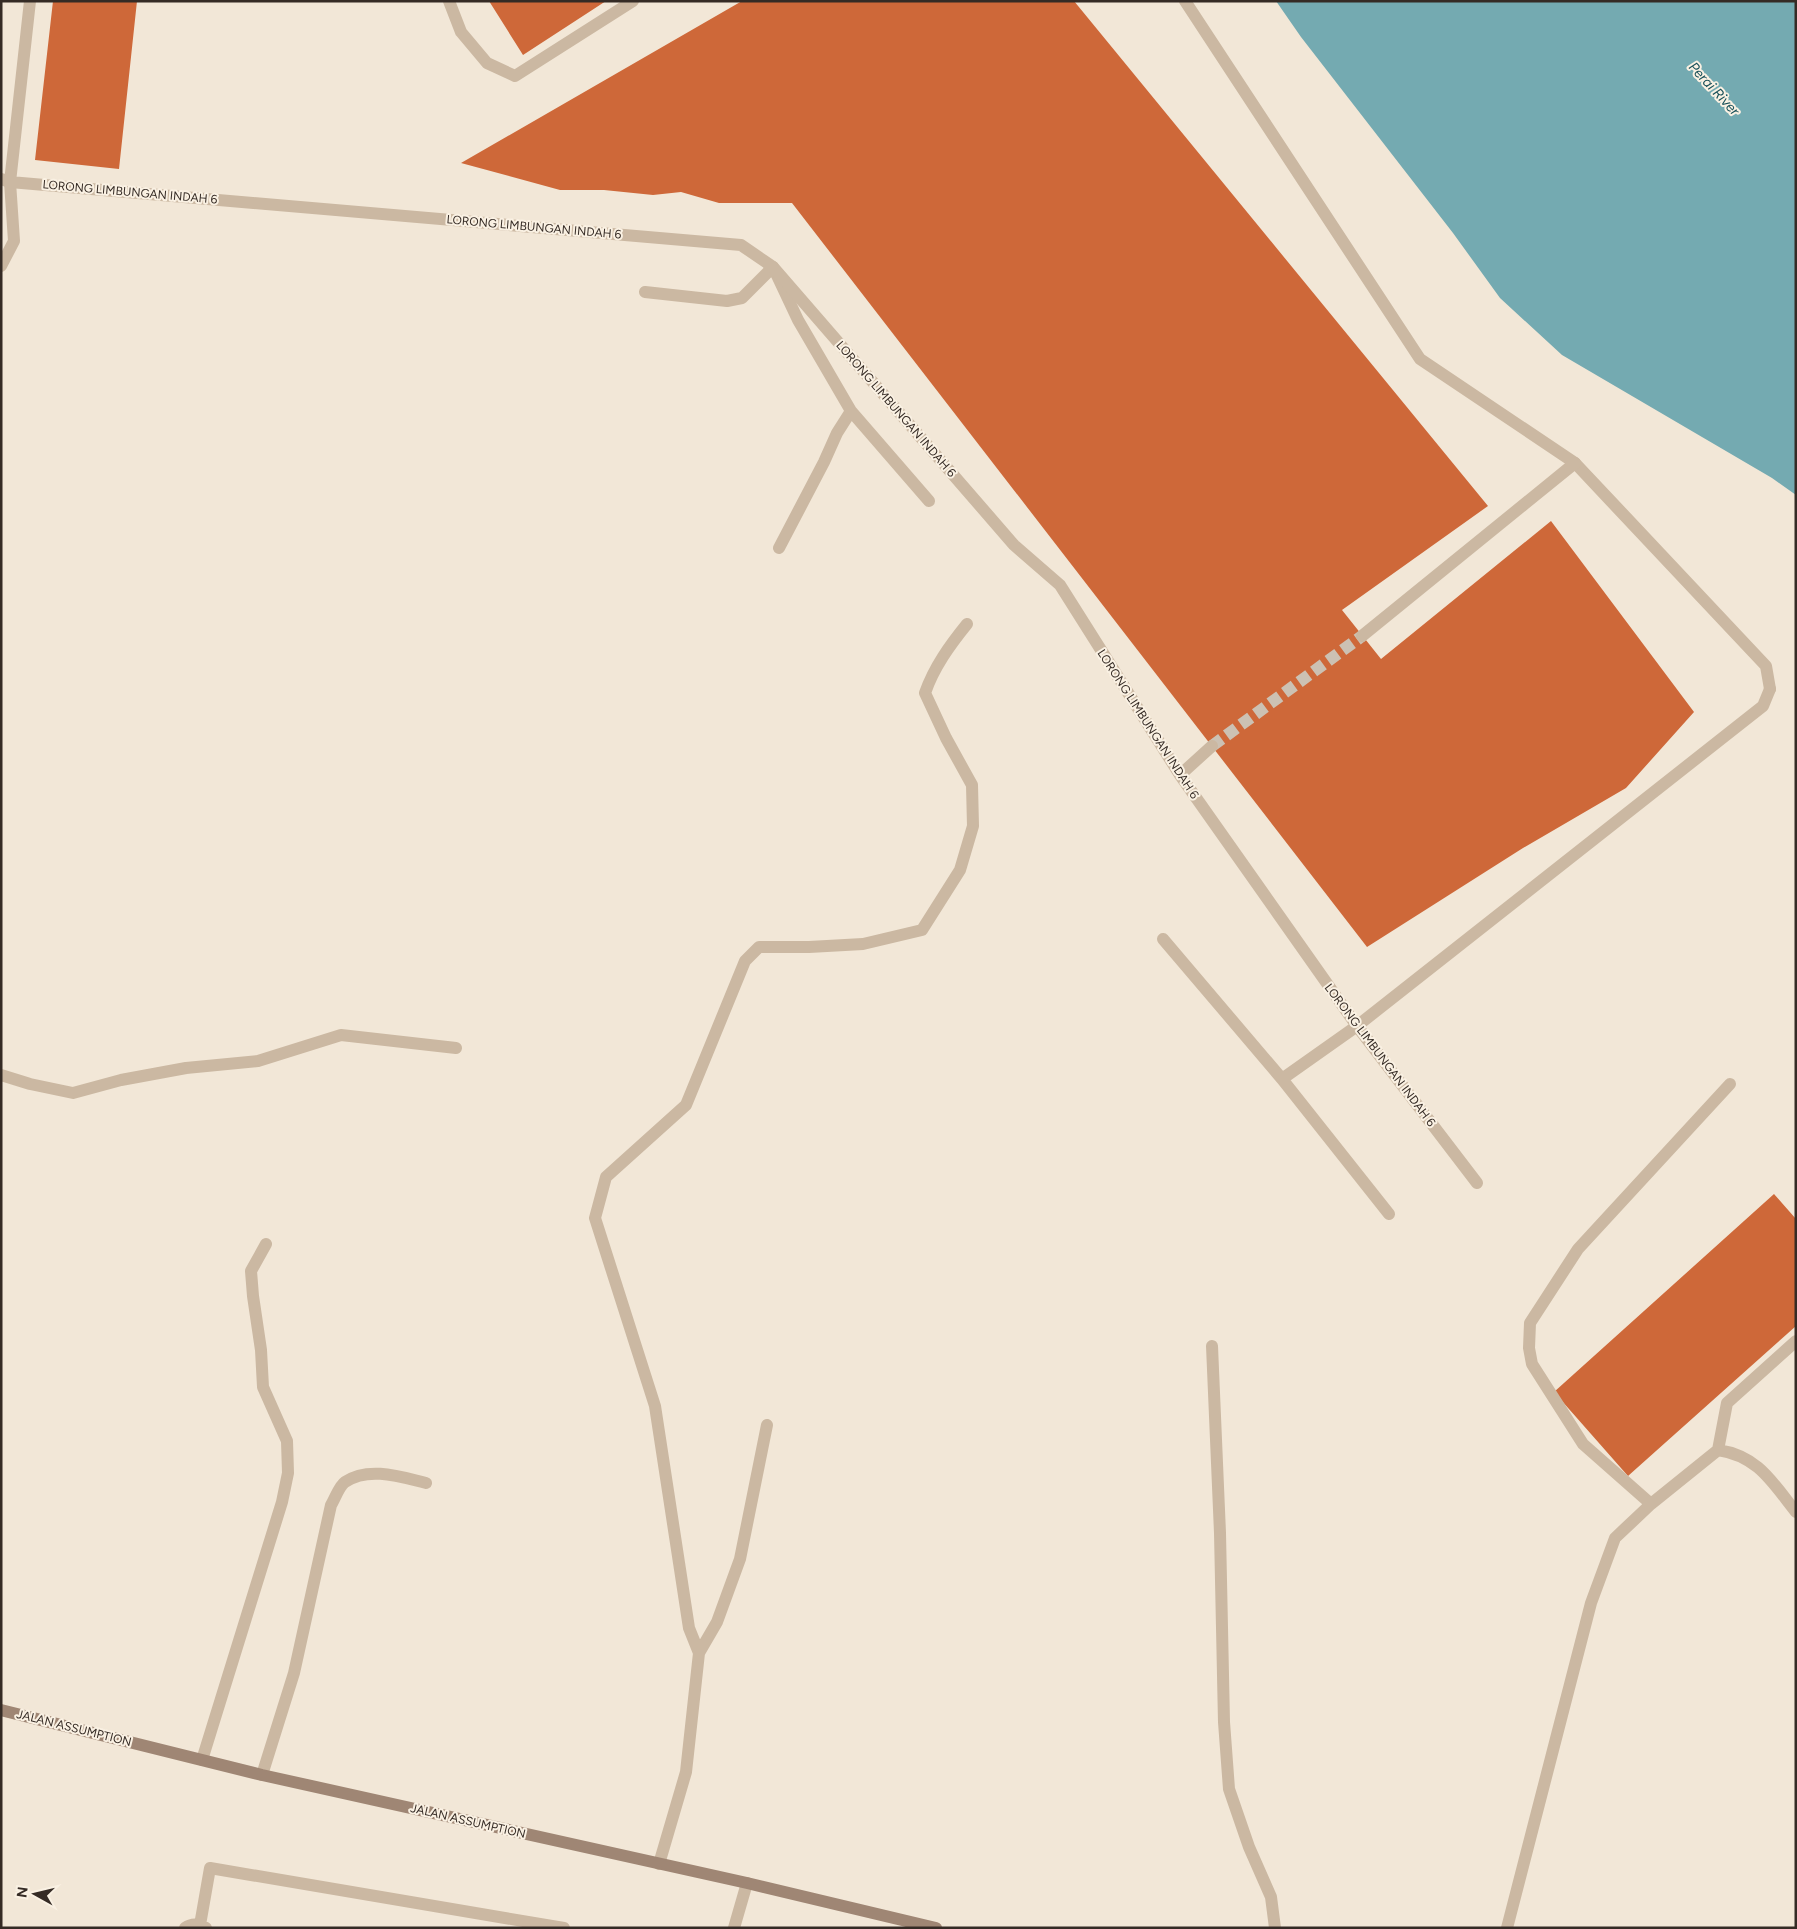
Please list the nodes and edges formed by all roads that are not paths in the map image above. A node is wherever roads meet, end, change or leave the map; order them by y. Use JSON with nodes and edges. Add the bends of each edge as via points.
{"nodes":[{"id":1,"x":30,"y":1,"type":"edge"},
{"id":2,"x":449,"y":1,"type":"edge"},
{"id":3,"x":633,"y":1,"type":"edge"},
{"id":4,"x":1185,"y":1,"type":"edge"},
{"id":5,"x":6,"y":180,"type":"edge"},
{"id":6,"x":1,"y":266,"type":"edge"},
{"id":7,"x":773,"y":267,"type":"junction"},
{"id":8,"x":645,"y":292,"type":"dead end"},
{"id":9,"x":852,"y":412,"type":"junction"},
{"id":10,"x":1575,"y":463,"type":"junction"},
{"id":11,"x":929,"y":501,"type":"dead end"},
{"id":12,"x":780,"y":548,"type":"dead end"},
{"id":13,"x":967,"y":624,"type":"dead end"},
{"id":14,"x":1362,"y":636,"type":"tunnel mouth"},
{"id":15,"x":1212,"y":746,"type":"tunnel mouth"},
{"id":16,"x":1180,"y":775,"type":"junction"},
{"id":17,"x":1163,"y":939,"type":"dead end"},
{"id":18,"x":1357,"y":1026,"type":"junction"},
{"id":19,"x":456,"y":1048,"type":"dead end"},
{"id":20,"x":1,"y":1075,"type":"edge"},
{"id":21,"x":1282,"y":1080,"type":"junction"},
{"id":22,"x":1730,"y":1084,"type":"dead end"},
{"id":23,"x":1477,"y":1183,"type":"dead end"},
{"id":24,"x":1389,"y":1214,"type":"dead end"},
{"id":25,"x":266,"y":1244,"type":"dead end"},
{"id":26,"x":1796,"y":1341,"type":"edge"},
{"id":27,"x":1212,"y":1346,"type":"dead end"},
{"id":28,"x":767,"y":1425,"type":"dead end"},
{"id":29,"x":1718,"y":1450,"type":"junction"},
{"id":30,"x":426,"y":1483,"type":"dead end"},
{"id":31,"x":1651,"y":1504,"type":"junction"},
{"id":32,"x":1796,"y":1512,"type":"edge"},
{"id":33,"x":699,"y":1653,"type":"junction"},
{"id":34,"x":1,"y":1710,"type":"edge"},
{"id":35,"x":202,"y":1760,"type":"junction"},
{"id":36,"x":262,"y":1775,"type":"junction"},
{"id":37,"x":659,"y":1864,"type":"junction"},
{"id":38,"x":747,"y":1883,"type":"junction"},
{"id":39,"x":203,"y":1926,"type":"edge"},
{"id":40,"x":928,"y":1927,"type":"edge"},
{"id":41,"x":185,"y":1928,"type":"edge"},
{"id":42,"x":564,"y":1928,"type":"edge"},
{"id":43,"x":734,"y":1928,"type":"edge"},
{"id":44,"x":1275,"y":1928,"type":"edge"},
{"id":45,"x":1507,"y":1928,"type":"edge"}],
"edges":[{"from":1,"to":5,"type":"street"},
{"from":2,"to":3,"type":"street","via":[[461,32],[487,63],[515,76]]},
{"from":4,"to":10,"type":"street","via":[[1420,360]]},
{"from":5,"to":6,"type":"street","via":[[14,241]]},
{"from":5,"to":7,"type":"street","name":"LORONG LIMBUNGAN INDAH 6","via":[[741,245]]},
{"from":7,"to":8,"type":"street","via":[[742,298],[727,301]]},
{"from":7,"to":9,"type":"street","via":[[798,320]]},
{"from":7,"to":16,"type":"street","name":"LORONG LIMBUNGAN INDAH 6","via":[[1014,545],[1060,585]]},
{"from":9,"to":11,"type":"street"},
{"from":9,"to":12,"type":"street","via":[[837,433]]},
{"from":10,"to":14,"type":"street"},
{"from":10,"to":18,"type":"street","via":[[1766,666],[1770,689],[1763,706]]},
{"from":13,"to":33,"type":"street","via":[[948,648],[925,693],[972,786],[974,826],[960,870],[922,930],[863,944],[759,947],[745,961],[686,1105],[606,1177],[595,1218],[655,1406],[689,1628]]},
{"from":15,"to":16,"type":"street"},
{"from":16,"to":18,"type":"street","name":"LORONG LIMBUNGAN INDAH 6"},
{"from":17,"to":21,"type":"street"},
{"from":18,"to":21,"type":"street"},
{"from":18,"to":23,"type":"street","name":"LORONG LIMBUNGAN INDAH 6"},
{"from":19,"to":20,"type":"street","via":[[341,1035],[258,1062],[186,1068],[72,1093]]},
{"from":21,"to":24,"type":"street"},
{"from":22,"to":31,"type":"street","via":[[1578,1249],[1530,1323],[1532,1364],[1583,1444]]},
{"from":25,"to":35,"type":"street","via":[[251,1271],[252,1296],[263,1387],[287,1441],[288,1473],[282,1502]]},
{"from":26,"to":29,"type":"street","via":[[1727,1403]]},
{"from":27,"to":44,"type":"street","via":[[1229,1789],[1271,1897]]},
{"from":28,"to":33,"type":"street","via":[[740,1559],[717,1622]]},
{"from":29,"to":31,"type":"street"},
{"from":29,"to":32,"type":"street","via":[[1736,1453],[1764,1471]]},
{"from":30,"to":36,"type":"street","via":[[390,1474],[361,1475],[344,1482],[331,1505],[294,1673]]},
{"from":31,"to":45,"type":"street","via":[[1615,1538],[1591,1603]]},
{"from":33,"to":37,"type":"street","via":[[686,1772]]},
{"from":34,"to":35,"type":"street","name":"JALAN ASSUMPTION"},
{"from":35,"to":36,"type":"street","name":"JALAN ASSUMPTION"},
{"from":36,"to":37,"type":"street","name":"JALAN ASSUMPTION"},
{"from":37,"to":38,"type":"street","name":"JALAN ASSUMPTION"},
{"from":38,"to":40,"type":"street","name":"JALAN ASSUMPTION"},
{"from":38,"to":43,"type":"street"},
{"from":39,"to":41,"type":"street","via":[[193,1924]]},
{"from":39,"to":42,"type":"street","via":[[210,1868]]}]}
